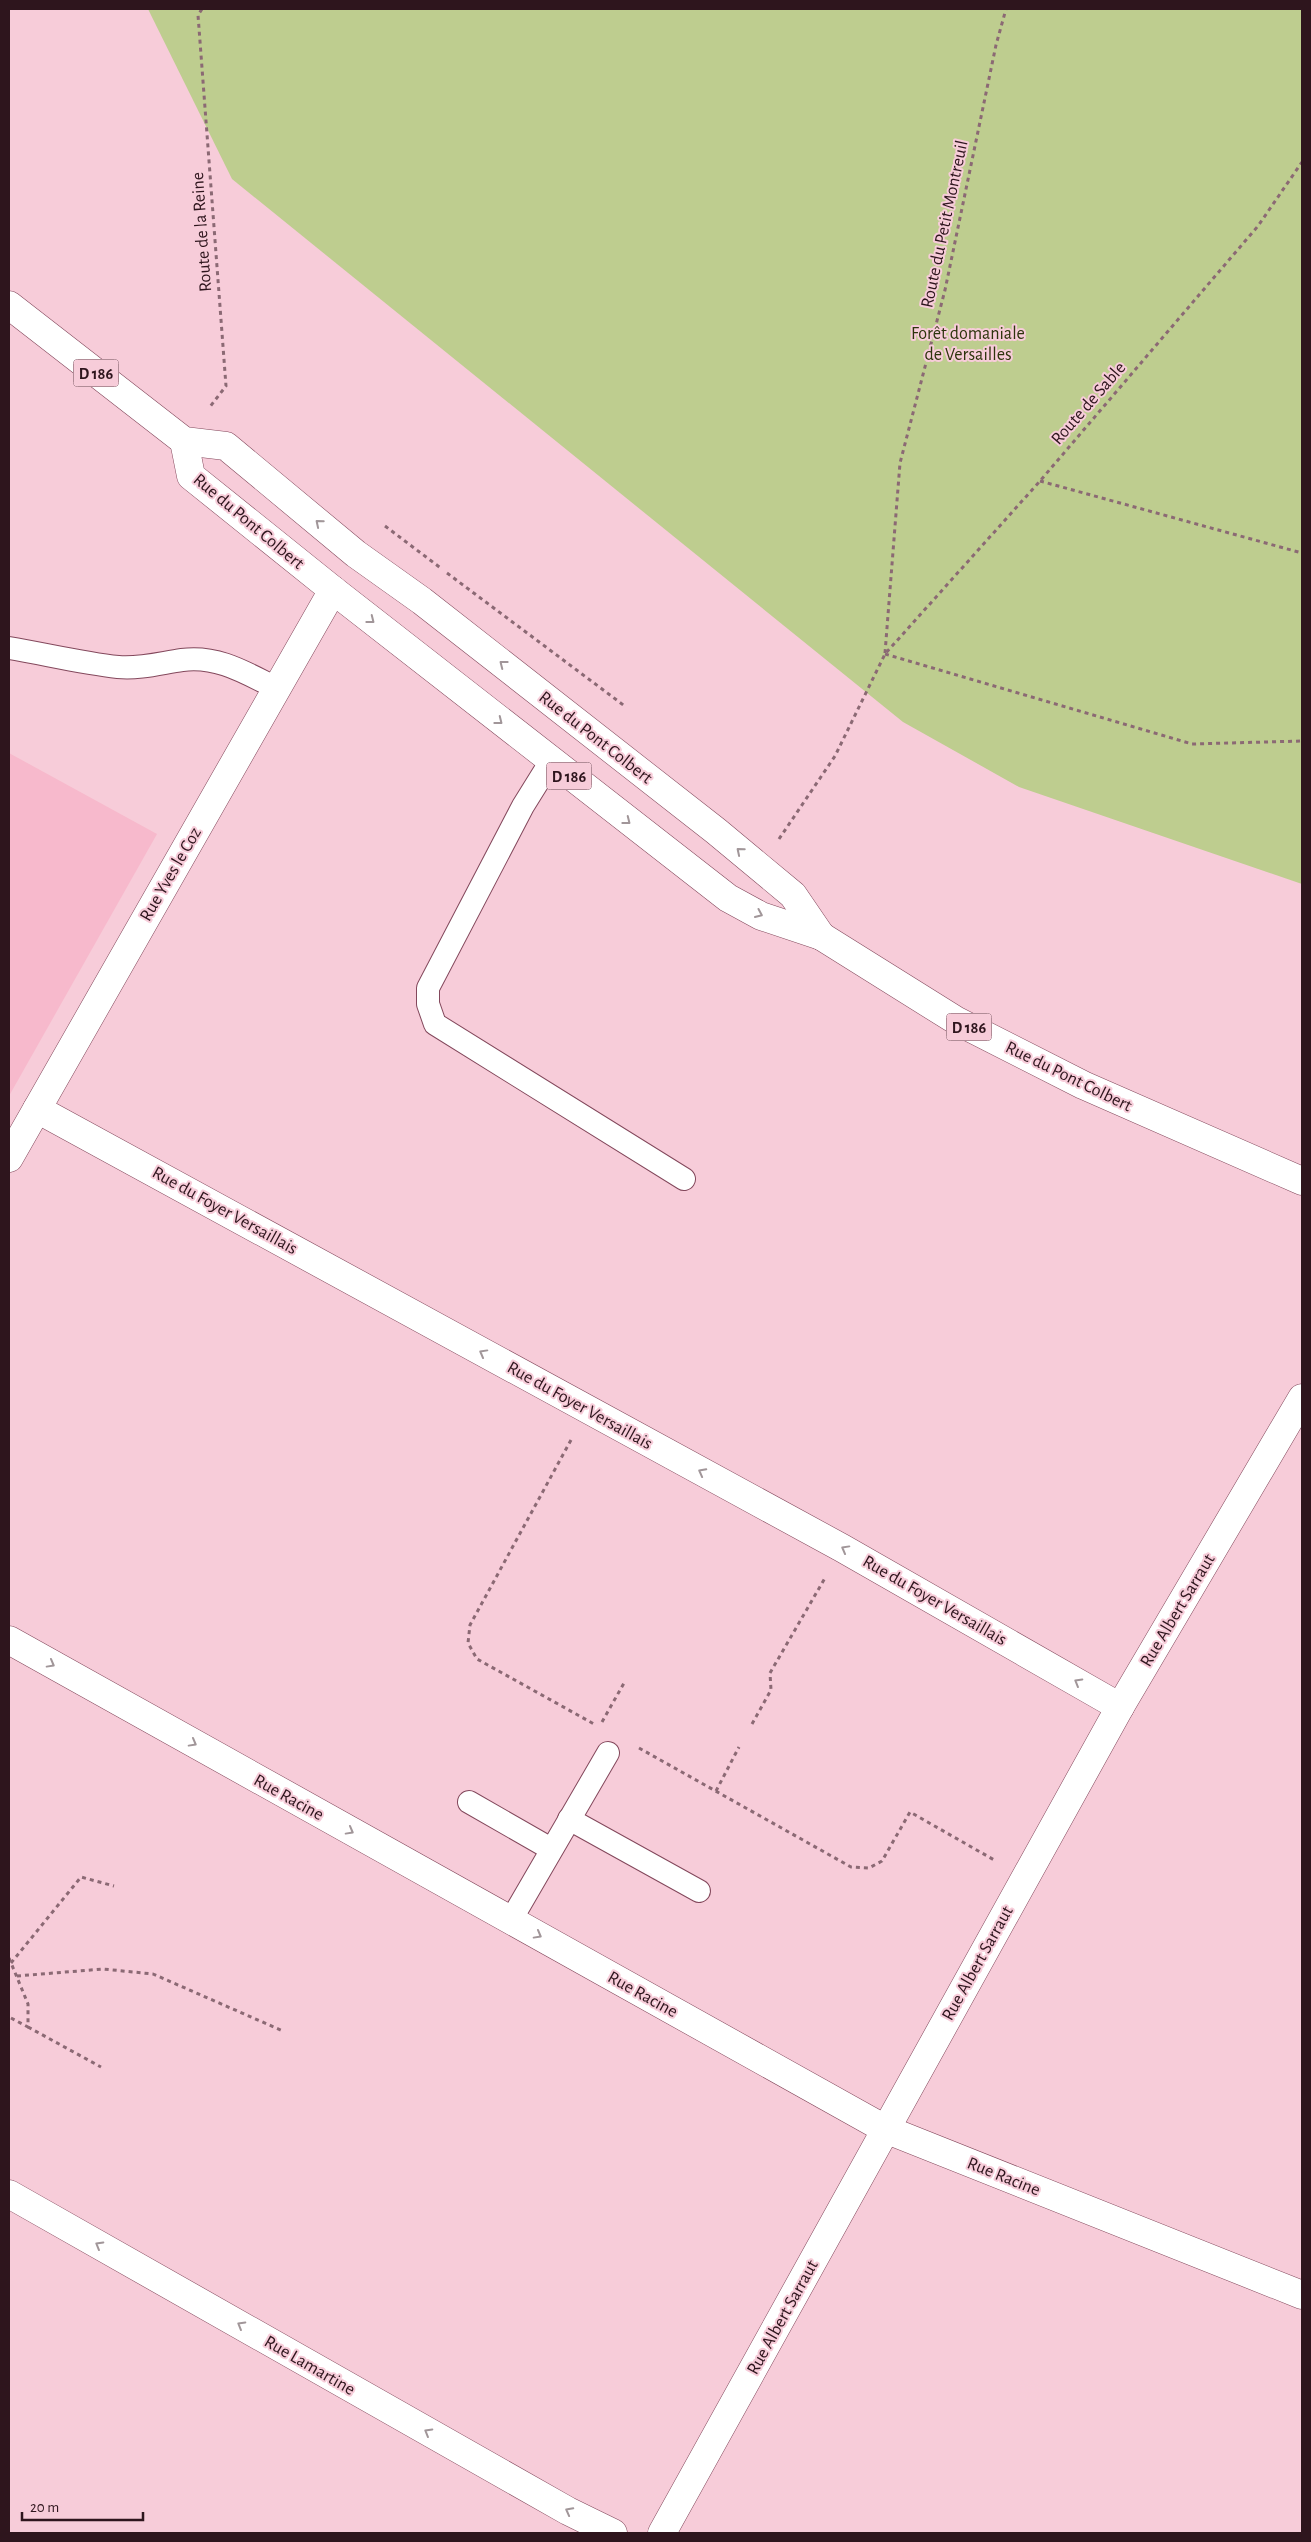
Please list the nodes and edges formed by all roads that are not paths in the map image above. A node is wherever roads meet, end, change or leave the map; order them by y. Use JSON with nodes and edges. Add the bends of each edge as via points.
{"nodes":[{"id":1,"x":9,"y":305,"type":"edge"},
{"id":2,"x":184,"y":441,"type":"junction"},
{"id":3,"x":356,"y":554,"type":"junction"},
{"id":4,"x":333,"y":590,"type":"junction"},
{"id":5,"x":9,"y":648,"type":"edge"},
{"id":6,"x":276,"y":688,"type":"junction"},
{"id":7,"x":551,"y":761,"type":"junction"},
{"id":8,"x":821,"y":936,"type":"junction"},
{"id":9,"x":37,"y":1109,"type":"junction"},
{"id":10,"x":9,"y":1158,"type":"edge"},
{"id":11,"x":684,"y":1178,"type":"dead end"},
{"id":12,"x":1302,"y":1180,"type":"edge"},
{"id":13,"x":1302,"y":1398,"type":"edge"},
{"id":14,"x":9,"y":1640,"type":"edge"},
{"id":15,"x":1120,"y":1707,"type":"junction"},
{"id":16,"x":608,"y":1753,"type":"dead end"},
{"id":17,"x":469,"y":1802,"type":"dead end"},
{"id":18,"x":569,"y":1819,"type":"junction"},
{"id":19,"x":551,"y":1849,"type":"junction"},
{"id":20,"x":699,"y":1890,"type":"dead end"},
{"id":21,"x":510,"y":1920,"type":"junction"},
{"id":22,"x":885,"y":2129,"type":"junction"},
{"id":23,"x":9,"y":2194,"type":"edge"},
{"id":24,"x":1302,"y":2295,"type":"edge"},
{"id":25,"x":613,"y":2533,"type":"edge"},
{"id":26,"x":662,"y":2533,"type":"edge"}],
"edges":[{"from":1,"to":2,"type":"main road","number":"D 186"},
{"from":3,"to":2,"type":"main road","name":"Rue du Pont Colbert","number":"D 186","one_way":true,"via":[[226,446]]},
{"from":2,"to":4,"type":"main road","name":"Rue du Pont Colbert","number":"D 186","via":[[191,476]]},
{"from":3,"to":4,"type":"main road"},
{"from":8,"to":3,"type":"main road","name":"Rue du Pont Colbert","number":"D 186","one_way":true,"via":[[793,895],[623,757]]},
{"from":4,"to":6,"type":"main road","name":"Rue Yves le Coz"},
{"from":4,"to":7,"type":"main road","name":"Rue du Pont Colbert","number":"D 186","one_way":true},
{"from":5,"to":6,"type":"lane","via":[[119,667],[211,660],[241,670]]},
{"from":6,"to":9,"type":"main road","name":"Rue Yves le Coz"},
{"from":7,"to":8,"type":"main road","name":"Rue du Pont Colbert","number":"D 186","one_way":true,"via":[[728,898],[761,916]]},
{"from":7,"to":11,"type":"lane","via":[[523,806],[428,988],[428,1004],[435,1024]]},
{"from":8,"to":12,"type":"main road","name":"Rue du Pont Colbert","number":"D 186","via":[[957,1021],[1083,1085]]},
{"from":9,"to":10,"type":"main road","name":"Rue Yves le Coz"},
{"from":15,"to":9,"type":"main road","name":"Rue du Foyer Versaillais","one_way":true,"via":[[842,1548]]},
{"from":13,"to":15,"type":"main road","name":"Rue Albert Sarraut"},
{"from":14,"to":21,"type":"main road","name":"Rue Racine","one_way":true},
{"from":15,"to":22,"type":"main road","name":"Rue Albert Sarraut"},
{"from":16,"to":18,"type":"lane"},
{"from":17,"to":19,"type":"lane"},
{"from":18,"to":19,"type":"lane"},
{"from":18,"to":20,"type":"lane"},
{"from":19,"to":21,"type":"lane"},
{"from":21,"to":22,"type":"main road","name":"Rue Racine","one_way":true},
{"from":22,"to":24,"type":"main road","name":"Rue Racine"},
{"from":22,"to":26,"type":"main road","name":"Rue Albert Sarraut"},
{"from":25,"to":23,"type":"main road","name":"Rue Lamartine","one_way":true,"via":[[568,2511]]}]}
